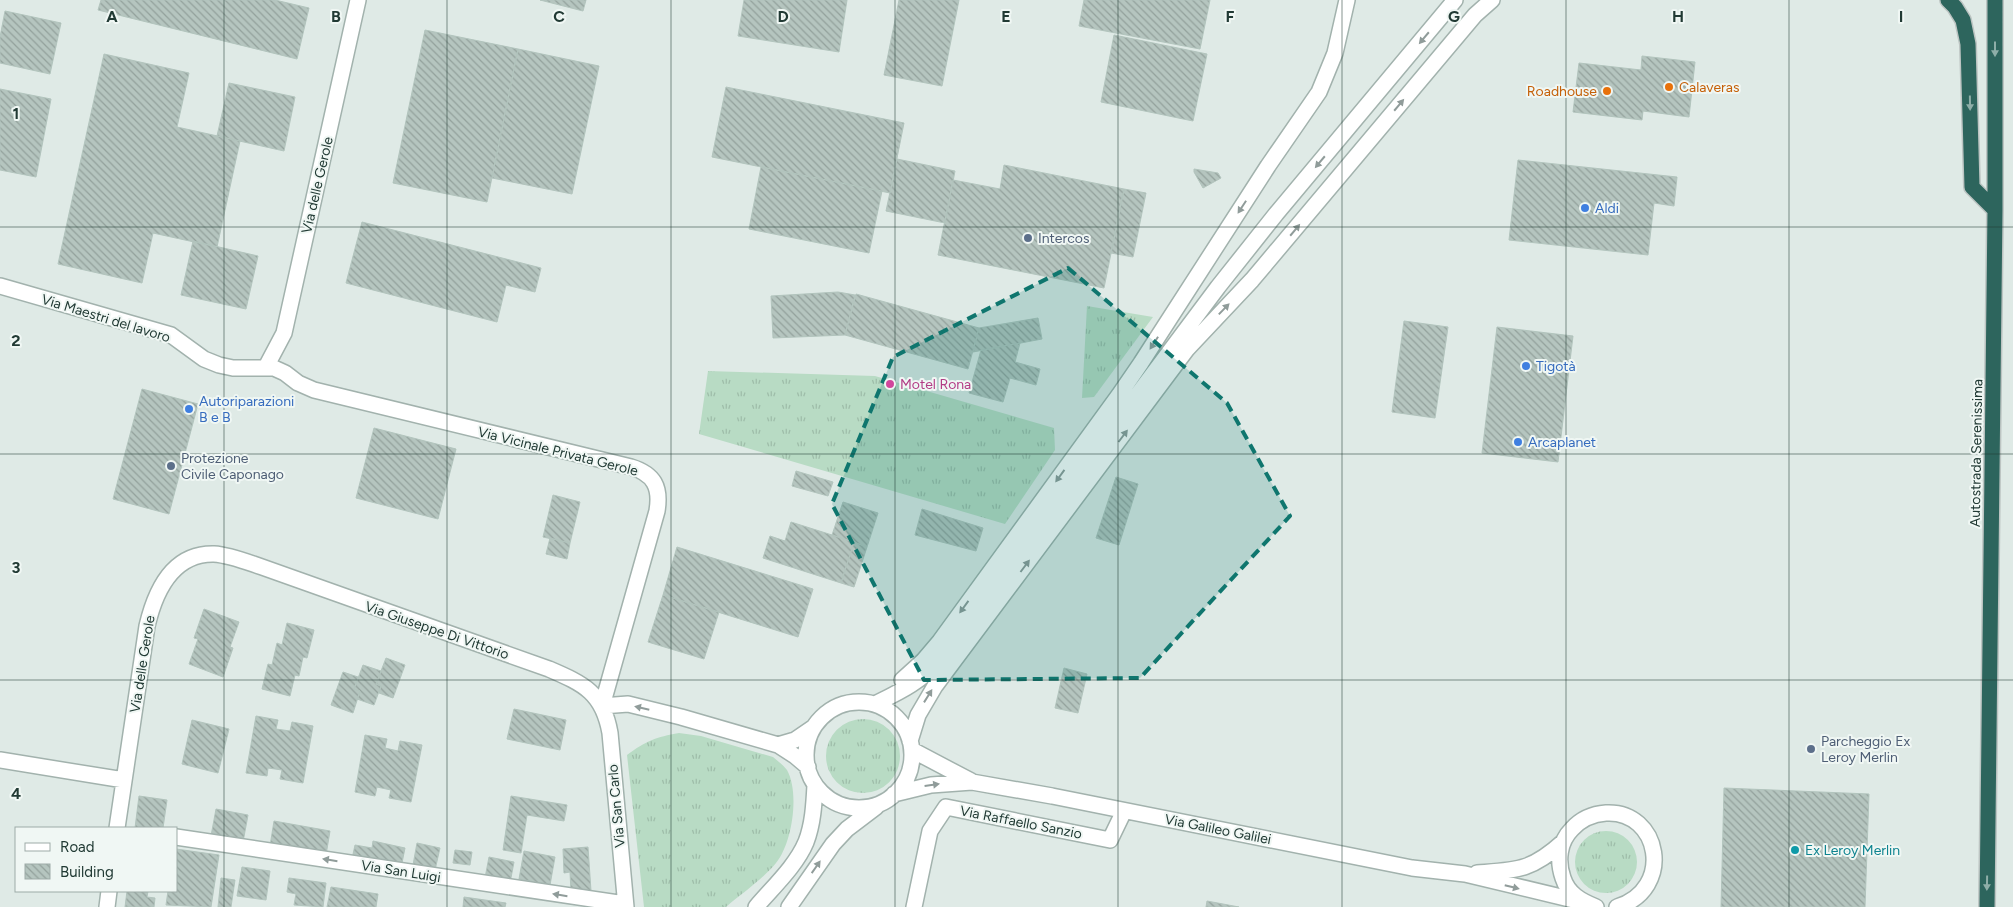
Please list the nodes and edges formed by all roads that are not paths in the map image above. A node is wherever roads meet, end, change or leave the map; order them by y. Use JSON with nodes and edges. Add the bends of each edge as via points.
{"nodes":[{"id":1,"x":358,"y":0,"type":"edge"},
{"id":2,"x":1347,"y":0,"type":"edge"},
{"id":3,"x":1455,"y":0,"type":"edge"},
{"id":4,"x":1492,"y":0,"type":"edge"},
{"id":5,"x":1948,"y":0,"type":"edge"},
{"id":6,"x":1995,"y":0,"type":"edge"},
{"id":7,"x":1995,"y":210,"type":"junction"},
{"id":8,"x":0,"y":286,"type":"edge"},
{"id":9,"x":266,"y":367,"type":"junction"},
{"id":10,"x":262,"y":567,"type":"joint"},
{"id":11,"x":871,"y":704,"type":"junction"},
{"id":12,"x":602,"y":706,"type":"junction"},
{"id":13,"x":814,"y":727,"type":"junction"},
{"id":14,"x":778,"y":745,"type":"junction"},
{"id":15,"x":911,"y":746,"type":"junction"},
{"id":16,"x":0,"y":760,"type":"edge"},
{"id":17,"x":808,"y":767,"type":"junction"},
{"id":18,"x":124,"y":780,"type":"junction"},
{"id":19,"x":972,"y":782,"type":"junction"},
{"id":20,"x":816,"y":785,"type":"junction"},
{"id":21,"x":888,"y":798,"type":"junction"},
{"id":22,"x":1124,"y":811,"type":"junction"},
{"id":23,"x":118,"y":827,"type":"edge"},
{"id":24,"x":178,"y":837,"type":"edge"},
{"id":25,"x":1563,"y":842,"type":"junction"},
{"id":26,"x":1465,"y":874,"type":"junction"},
{"id":27,"x":109,"y":892,"type":"edge"},
{"id":28,"x":766,"y":895,"type":"junction"},
{"id":29,"x":1638,"y":900,"type":"edge"},
{"id":30,"x":1589,"y":905,"type":"edge"},
{"id":31,"x":626,"y":906,"type":"edge"},
{"id":32,"x":107,"y":907,"type":"edge"},
{"id":33,"x":750,"y":907,"type":"edge"},
{"id":34,"x":756,"y":907,"type":"edge"},
{"id":35,"x":789,"y":907,"type":"edge"},
{"id":36,"x":914,"y":907,"type":"edge"},
{"id":37,"x":1617,"y":907,"type":"edge"},
{"id":38,"x":1987,"y":907,"type":"edge"}],
"edges":[{"from":1,"to":9,"type":"street","name":"Via delle Gerole","via":[[284,333]]},
{"from":2,"to":11,"type":"street","one_way":true,"via":[[1338,43],[1323,86],[1141,364],[940,641],[913,672]]},
{"from":3,"to":11,"type":"street","one_way":true,"via":[[1218,287],[935,664],[915,683]]},
{"from":15,"to":4,"type":"street","one_way":true,"via":[[918,715],[935,686],[1187,349],[1252,280],[1475,15]]},
{"from":5,"to":7,"type":"highway","one_way":true,"via":[[1963,20],[1968,44],[1972,187]]},
{"from":6,"to":7,"type":"highway","name":"Autostrada Serenissima","one_way":true},
{"from":7,"to":38,"type":"highway","name":"Autostrada Serenissima","one_way":true},
{"from":8,"to":9,"type":"street","name":"Via Maestri del lavoro","via":[[171,335],[204,359],[219,365]]},
{"from":9,"to":12,"type":"street","name":"Via Vicinale Privata Gerole","via":[[285,372],[314,390],[630,467],[649,476],[658,492],[657,511]]},
{"from":10,"to":12,"type":"street","name":"Via Giuseppe Di Vittorio","via":[[549,669],[582,685]]},
{"from":10,"to":18,"type":"street","name":"Via delle Gerole","via":[[222,555],[205,555],[184,562],[162,585],[152,604],[147,626]]},
{"from":11,"to":13,"type":"street","via":[[853,702],[836,707]]},
{"from":11,"to":15,"type":"street","via":[[898,719]]},
{"from":14,"to":12,"type":"street","one_way":true,"via":[[628,704]]},
{"from":12,"to":31,"type":"street","name":"Via San Carlo","via":[[610,733]]},
{"from":13,"to":14,"type":"street","via":[[795,740]]},
{"from":13,"to":17,"type":"street","via":[[806,750]]},
{"from":14,"to":17,"type":"street"},
{"from":15,"to":19,"type":"street","name":"Via Galileo Galilei"},
{"from":15,"to":21,"type":"street","via":[[908,774]]},
{"from":16,"to":18,"type":"street"},
{"from":17,"to":20,"type":"street"},
{"from":18,"to":23,"type":"street","name":"Via delle Gerole"},
{"from":21,"to":19,"type":"street","name":"Via Galileo Galilei","one_way":true,"via":[[931,785]]},
{"from":19,"to":22,"type":"street","name":"Via Galileo Galilei"},
{"from":20,"to":21,"type":"street","via":[[829,798],[846,806],[866,807]]},
{"from":20,"to":28,"type":"street","via":[[812,822],[805,843]]},
{"from":35,"to":21,"type":"street","one_way":true,"via":[[838,839]]},
{"from":22,"to":26,"type":"street","name":"Via Galileo Galilei","via":[[1412,868]]},
{"from":22,"to":36,"type":"street","name":"Via Raffaello Sanzio","via":[[1110,840],[946,807],[930,831]]},
{"from":31,"to":24,"type":"street","name":"Via San Luigi","one_way":true},
{"from":25,"to":26,"type":"street","name":"Via Galileo Galilei","via":[[1547,857],[1519,870]]},
{"from":25,"to":29,"type":"street","name":"Via Galileo Galilei","via":[[1576,824],[1597,814],[1612,813],[1638,824],[1648,836],[1654,859],[1653,872]]},
{"from":25,"to":30,"type":"street","via":[[1559,856],[1562,876],[1572,894]]},
{"from":26,"to":30,"type":"street","name":"Via Galileo Galilei","one_way":true},
{"from":27,"to":32,"type":"street"},
{"from":28,"to":33,"type":"street"},
{"from":28,"to":34,"type":"street"},
{"from":29,"to":37,"type":"street"}]}
